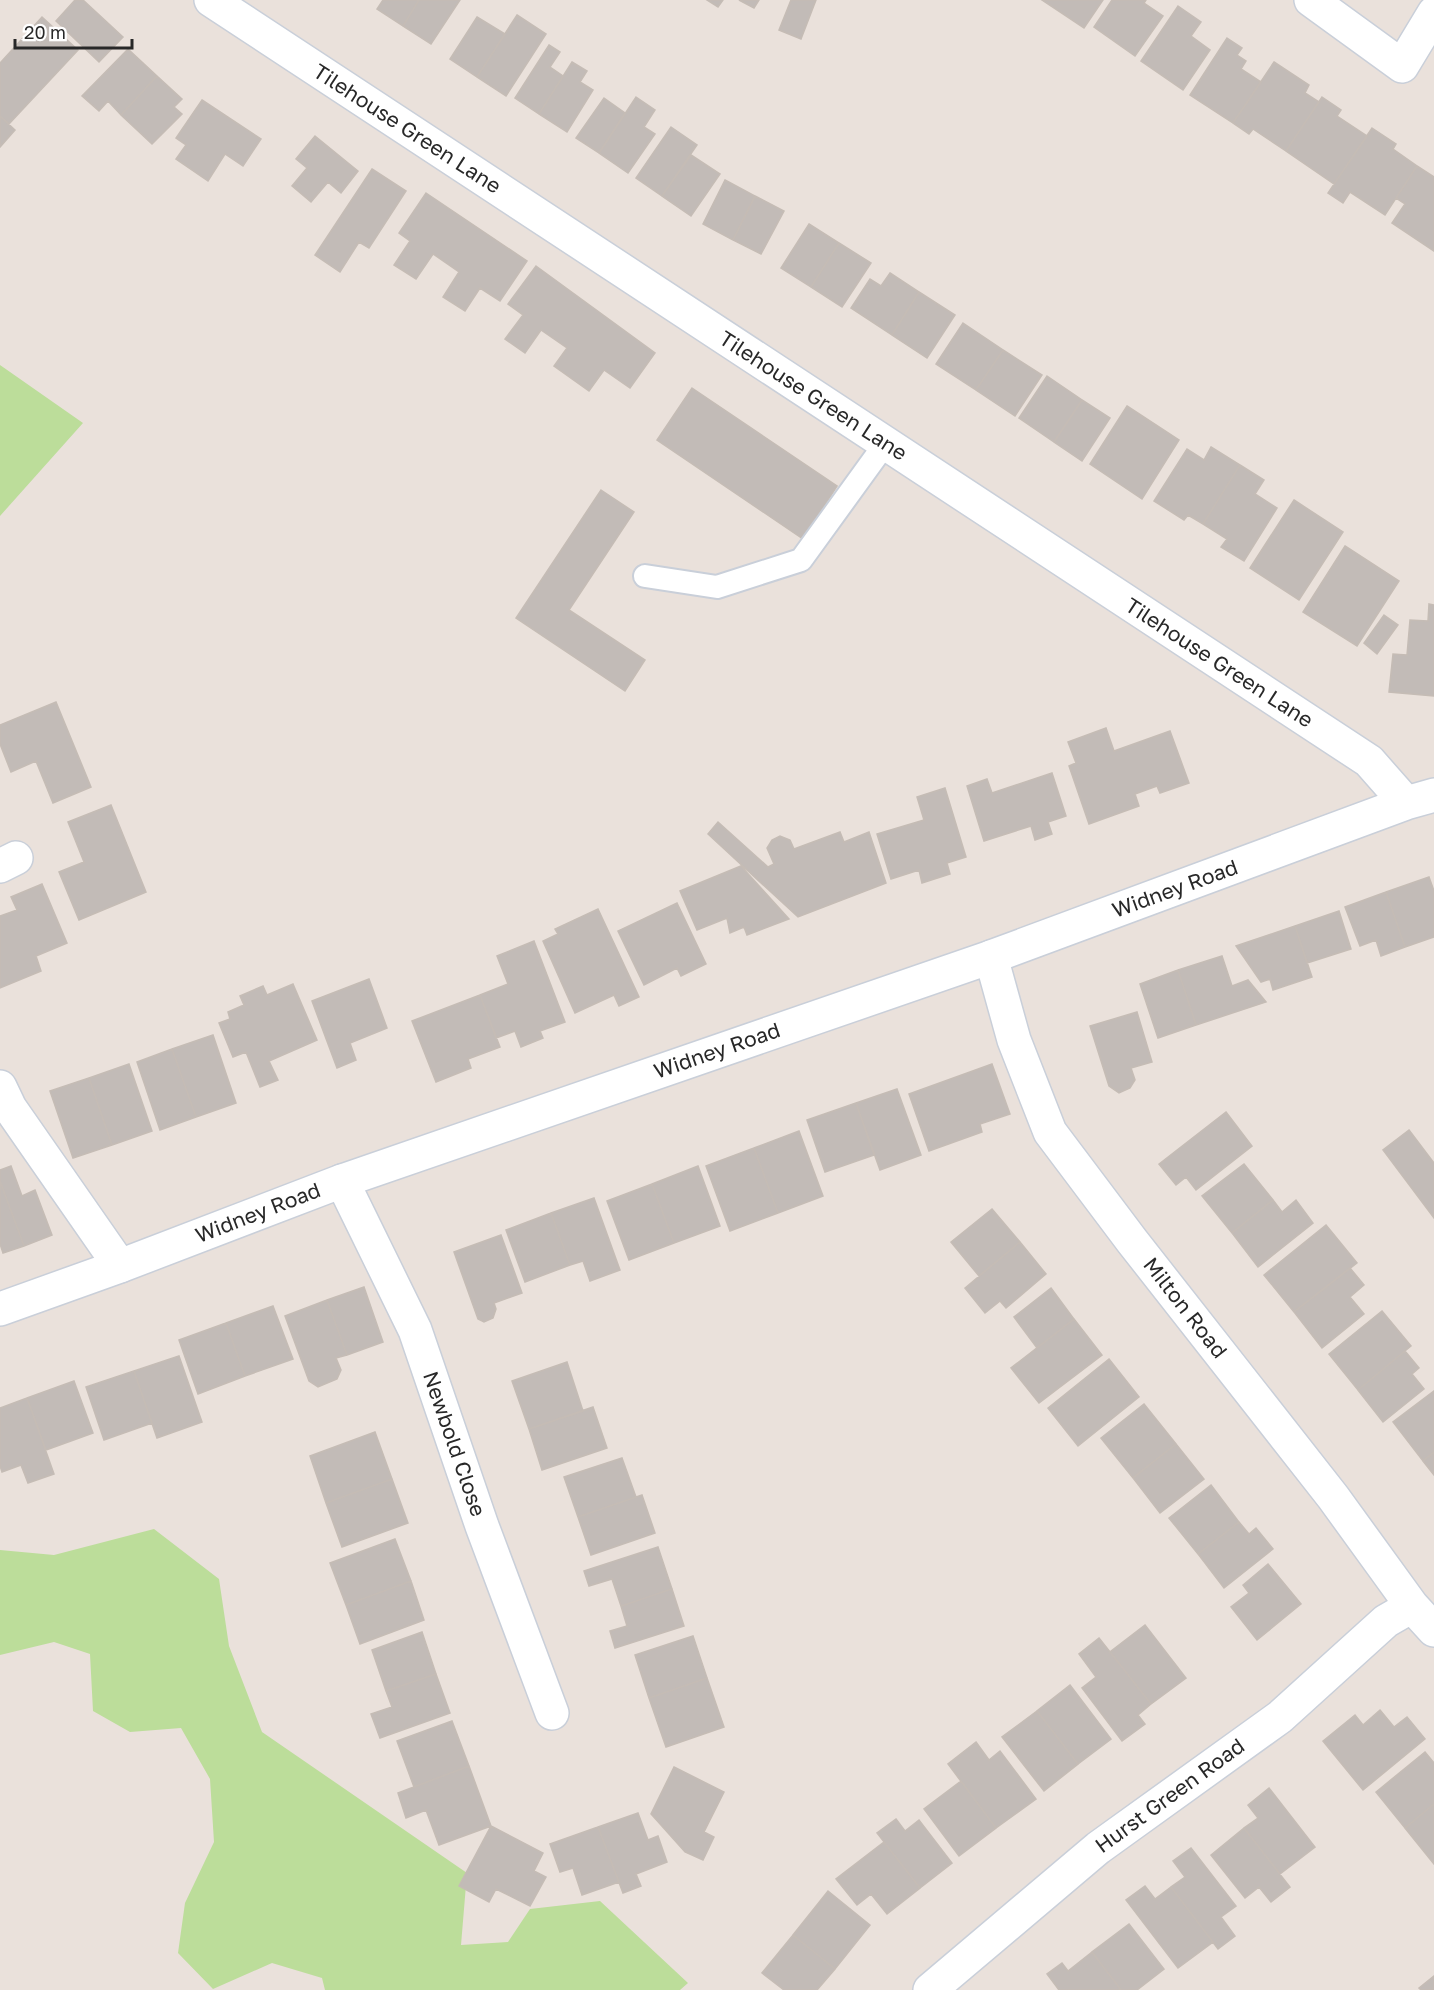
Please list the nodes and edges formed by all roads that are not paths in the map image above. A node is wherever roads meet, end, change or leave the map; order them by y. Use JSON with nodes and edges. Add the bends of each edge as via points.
{"nodes":[{"id":1,"x":211,"y":0,"type":"edge"},
{"id":2,"x":1311,"y":0,"type":"edge"},
{"id":3,"x":1434,"y":13,"type":"edge"},
{"id":4,"x":885,"y":444,"type":"junction"},
{"id":5,"x":645,"y":576,"type":"dead end"},
{"id":6,"x":1420,"y":799,"type":"edge"},
{"id":7,"x":991,"y":957,"type":"junction"},
{"id":8,"x":0,"y":1087,"type":"edge"},
{"id":9,"x":342,"y":1181,"type":"junction"},
{"id":10,"x":120,"y":1266,"type":"junction"},
{"id":11,"x":0,"y":1309,"type":"edge"},
{"id":12,"x":1412,"y":1606,"type":"junction"},
{"id":13,"x":1434,"y":1630,"type":"edge"},
{"id":14,"x":552,"y":1713,"type":"dead end"},
{"id":15,"x":930,"y":1990,"type":"edge"}],
"edges":[{"from":1,"to":4,"type":"street","name":"Tilehouse Green Lane"},
{"from":2,"to":3,"type":"street","via":[[1402,66]]},
{"from":4,"to":5,"type":"lane","via":[[801,560],[717,587]]},
{"from":4,"to":6,"type":"street","name":"Tilehouse Green Lane","via":[[1369,761]]},
{"from":6,"to":7,"type":"street","name":"Widney Road"},
{"from":7,"to":9,"type":"street","name":"Widney Road"},
{"from":7,"to":12,"type":"street","name":"Milton Road","via":[[1014,1040],[1050,1132],[1333,1497]]},
{"from":8,"to":10,"type":"street","via":[[9,1108]]},
{"from":9,"to":10,"type":"street","name":"Widney Road"},
{"from":9,"to":14,"type":"street","name":"Newbold Close","via":[[415,1330]]},
{"from":10,"to":11,"type":"street","name":"Widney Road"},
{"from":12,"to":13,"type":"street","name":"Milton Road"},
{"from":12,"to":15,"type":"street","name":"Hurst Green Road","via":[[1386,1621],[1280,1717],[1098,1848]]}]}
